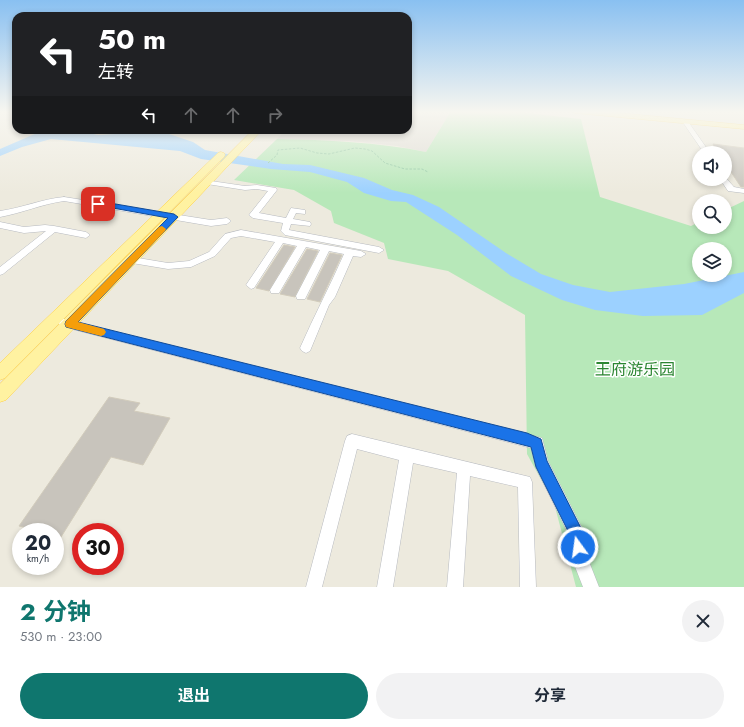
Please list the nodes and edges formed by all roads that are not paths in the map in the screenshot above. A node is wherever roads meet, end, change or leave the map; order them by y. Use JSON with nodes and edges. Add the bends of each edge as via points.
{"nodes":[{"id":1,"x":239,"y":138,"type":"edge"},
{"id":2,"x":249,"y":138,"type":"edge"},
{"id":3,"x":205,"y":179,"type":"junction"},
{"id":4,"x":729,"y":186,"type":"edge"},
{"id":5,"x":744,"y":191,"type":"edge"},
{"id":6,"x":302,"y":212,"type":"dead end"},
{"id":7,"x":0,"y":214,"type":"edge"},
{"id":8,"x":161,"y":215,"type":"junction"},
{"id":9,"x":174,"y":217,"type":"junction"},
{"id":10,"x":227,"y":221,"type":"dead end"},
{"id":11,"x":288,"y":222,"type":"junction"},
{"id":12,"x":307,"y":224,"type":"dead end"},
{"id":13,"x":0,"y":225,"type":"edge"},
{"id":14,"x":54,"y":229,"type":"junction"},
{"id":15,"x":86,"y":235,"type":"dead end"},
{"id":16,"x":281,"y":240,"type":"junction"},
{"id":17,"x":303,"y":244,"type":"junction"},
{"id":18,"x":326,"y":248,"type":"junction"},
{"id":19,"x":379,"y":250,"type":"dead end"},
{"id":20,"x":350,"y":252,"type":"junction"},
{"id":21,"x":361,"y":254,"type":"dead end"},
{"id":22,"x":132,"y":260,"type":"junction"},
{"id":23,"x":0,"y":272,"type":"edge"},
{"id":24,"x":252,"y":285,"type":"dead end"},
{"id":25,"x":275,"y":290,"type":"dead end"},
{"id":26,"x":301,"y":296,"type":"dead end"},
{"id":27,"x":55,"y":320,"type":"junction"},
{"id":28,"x":70,"y":324,"type":"junction"},
{"id":29,"x":306,"y":348,"type":"dead end"},
{"id":30,"x":0,"y":373,"type":"edge"},
{"id":31,"x":0,"y":395,"type":"edge"},
{"id":32,"x":407,"y":455,"type":"junction"},
{"id":33,"x":464,"y":468,"type":"junction"},
{"id":34,"x":314,"y":587,"type":"edge"},
{"id":35,"x":385,"y":587,"type":"edge"},
{"id":36,"x":455,"y":587,"type":"edge"},
{"id":37,"x":528,"y":587,"type":"edge"},
{"id":38,"x":591,"y":587,"type":"edge"}],
"edges":[{"from":1,"to":3,"type":"main road"},
{"from":2,"to":3,"type":"main road"},
{"from":3,"to":8,"type":"main road"},
{"from":3,"to":9,"type":"main road"},
{"from":3,"to":11,"type":"street","via":[[245,188],[272,190],[253,215]]},
{"from":4,"to":5,"type":"street","via":[[731,189]]},
{"from":6,"to":11,"type":"street","via":[[294,210]]},
{"from":7,"to":8,"type":"street","via":[[64,199]]},
{"from":8,"to":9,"type":"street"},
{"from":8,"to":27,"type":"main road"},
{"from":9,"to":10,"type":"street","via":[[211,223]]},
{"from":9,"to":22,"type":"main road"},
{"from":11,"to":12,"type":"street"},
{"from":11,"to":19,"type":"street","via":[[285,231],[288,233]]},
{"from":13,"to":14,"type":"street","via":[[24,230]]},
{"from":14,"to":15,"type":"street"},
{"from":14,"to":23,"type":"street"},
{"from":16,"to":17,"type":"street"},
{"from":16,"to":22,"type":"street","via":[[249,233],[235,234],[222,240],[212,254],[191,264],[168,266]]},
{"from":16,"to":24,"type":"street"},
{"from":17,"to":18,"type":"street"},
{"from":17,"to":25,"type":"street"},
{"from":18,"to":20,"type":"street"},
{"from":18,"to":26,"type":"street"},
{"from":20,"to":21,"type":"street"},
{"from":20,"to":29,"type":"street","via":[[330,297],[324,303]]},
{"from":22,"to":28,"type":"main road"},
{"from":27,"to":28,"type":"street"},
{"from":27,"to":30,"type":"main road"},
{"from":28,"to":31,"type":"main road"},
{"from":28,"to":38,"type":"street","via":[[536,443],[541,463],[577,534],[580,560]]},
{"from":32,"to":33,"type":"street"},
{"from":32,"to":34,"type":"street","via":[[352,441]]},
{"from":32,"to":35,"type":"street"},
{"from":33,"to":36,"type":"street"},
{"from":33,"to":37,"type":"street","via":[[525,482]]}]}
